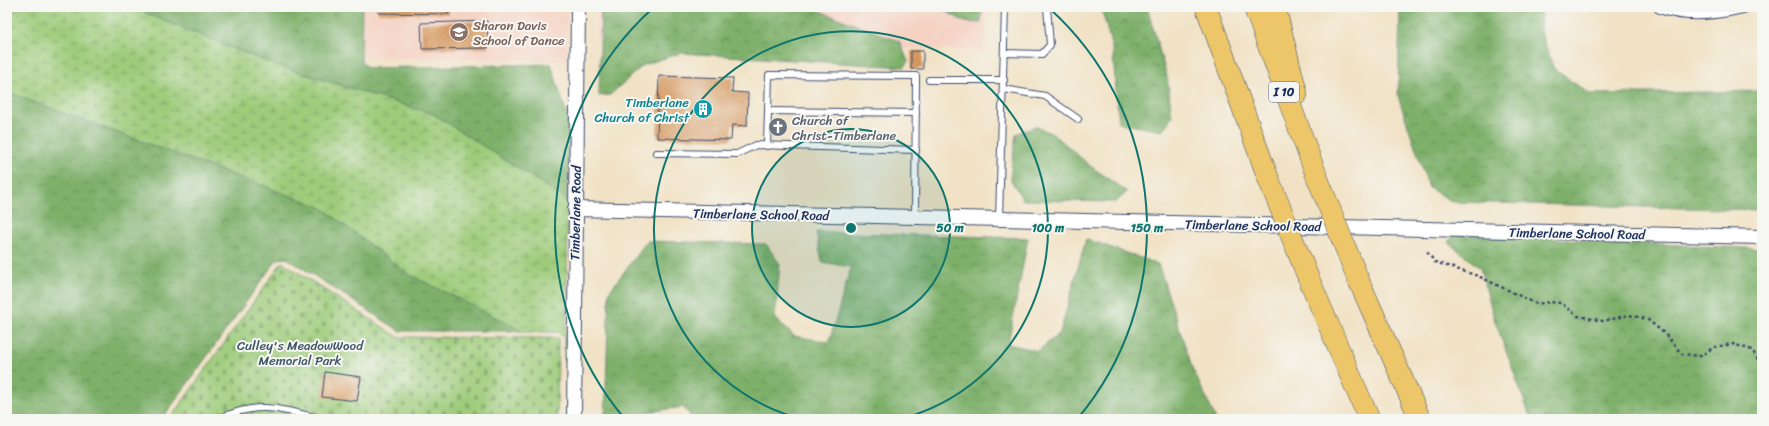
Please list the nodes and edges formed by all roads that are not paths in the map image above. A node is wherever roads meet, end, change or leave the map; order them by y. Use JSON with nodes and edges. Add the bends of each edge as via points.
{"nodes":[{"id":1,"x":578,"y":7,"type":"edge"},
{"id":2,"x":1005,"y":7,"type":"edge"},
{"id":3,"x":1047,"y":7,"type":"edge"},
{"id":4,"x":1199,"y":7,"type":"edge"},
{"id":5,"x":1206,"y":7,"type":"edge"},
{"id":6,"x":1254,"y":7,"type":"edge"},
{"id":7,"x":1275,"y":7,"type":"edge"},
{"id":8,"x":1660,"y":7,"type":"edge"},
{"id":9,"x":1743,"y":7,"type":"edge"},
{"id":10,"x":1005,"y":53,"type":"junction"},
{"id":11,"x":929,"y":80,"type":"dead end"},
{"id":12,"x":1004,"y":80,"type":"junction"},
{"id":13,"x":1233,"y":84,"type":"junction"},
{"id":14,"x":1004,"y":89,"type":"junction"},
{"id":15,"x":768,"y":110,"type":"junction"},
{"id":16,"x":916,"y":112,"type":"junction"},
{"id":17,"x":1078,"y":119,"type":"dead end"},
{"id":18,"x":767,"y":146,"type":"junction"},
{"id":19,"x":916,"y":150,"type":"junction"},
{"id":20,"x":656,"y":153,"type":"dead end"},
{"id":21,"x":1317,"y":177,"type":"junction"},
{"id":22,"x":575,"y":209,"type":"junction"},
{"id":23,"x":915,"y":217,"type":"junction"},
{"id":24,"x":1000,"y":219,"type":"junction"},
{"id":25,"x":1762,"y":237,"type":"edge"},
{"id":26,"x":218,"y":419,"type":"edge"},
{"id":27,"x":322,"y":419,"type":"edge"},
{"id":28,"x":574,"y":419,"type":"edge"},
{"id":29,"x":1370,"y":419,"type":"edge"},
{"id":30,"x":1420,"y":419,"type":"edge"}],
"edges":[{"from":1,"to":22,"type":"street","name":"Timberlane Road"},
{"from":2,"to":10,"type":"lane"},
{"from":3,"to":10,"type":"lane","via":[[1050,45],[1042,54]]},
{"from":4,"to":13,"type":"highway"},
{"from":5,"to":13,"type":"highway"},
{"from":6,"to":21,"type":"highway","number":"I 10"},
{"from":7,"to":21,"type":"highway"},
{"from":8,"to":9,"type":"street","via":[[1681,12]]},
{"from":10,"to":12,"type":"lane"},
{"from":11,"to":12,"type":"lane"},
{"from":12,"to":14,"type":"lane"},
{"from":13,"to":29,"type":"highway","bridge":true,"via":[[1308,278]]},
{"from":14,"to":17,"type":"lane","via":[[1045,96]]},
{"from":14,"to":24,"type":"lane"},
{"from":15,"to":16,"type":"lane"},
{"from":15,"to":16,"type":"lane","via":[[769,74],[916,76]]},
{"from":15,"to":18,"type":"lane"},
{"from":16,"to":19,"type":"lane"},
{"from":18,"to":19,"type":"lane"},
{"from":18,"to":20,"type":"lane","via":[[756,145],[737,154]]},
{"from":19,"to":23,"type":"lane"},
{"from":21,"to":30,"type":"highway","number":"I 10","bridge":true,"via":[[1358,279]]},
{"from":22,"to":23,"type":"street","name":"Timberlane School Road"},
{"from":22,"to":28,"type":"street","name":"Timberlane Road"},
{"from":23,"to":24,"type":"street","name":"Timberlane School Road"},
{"from":24,"to":25,"type":"street","name":"Timberlane School Road"},
{"from":26,"to":27,"type":"lane","via":[[247,408],[264,407]]}]}
